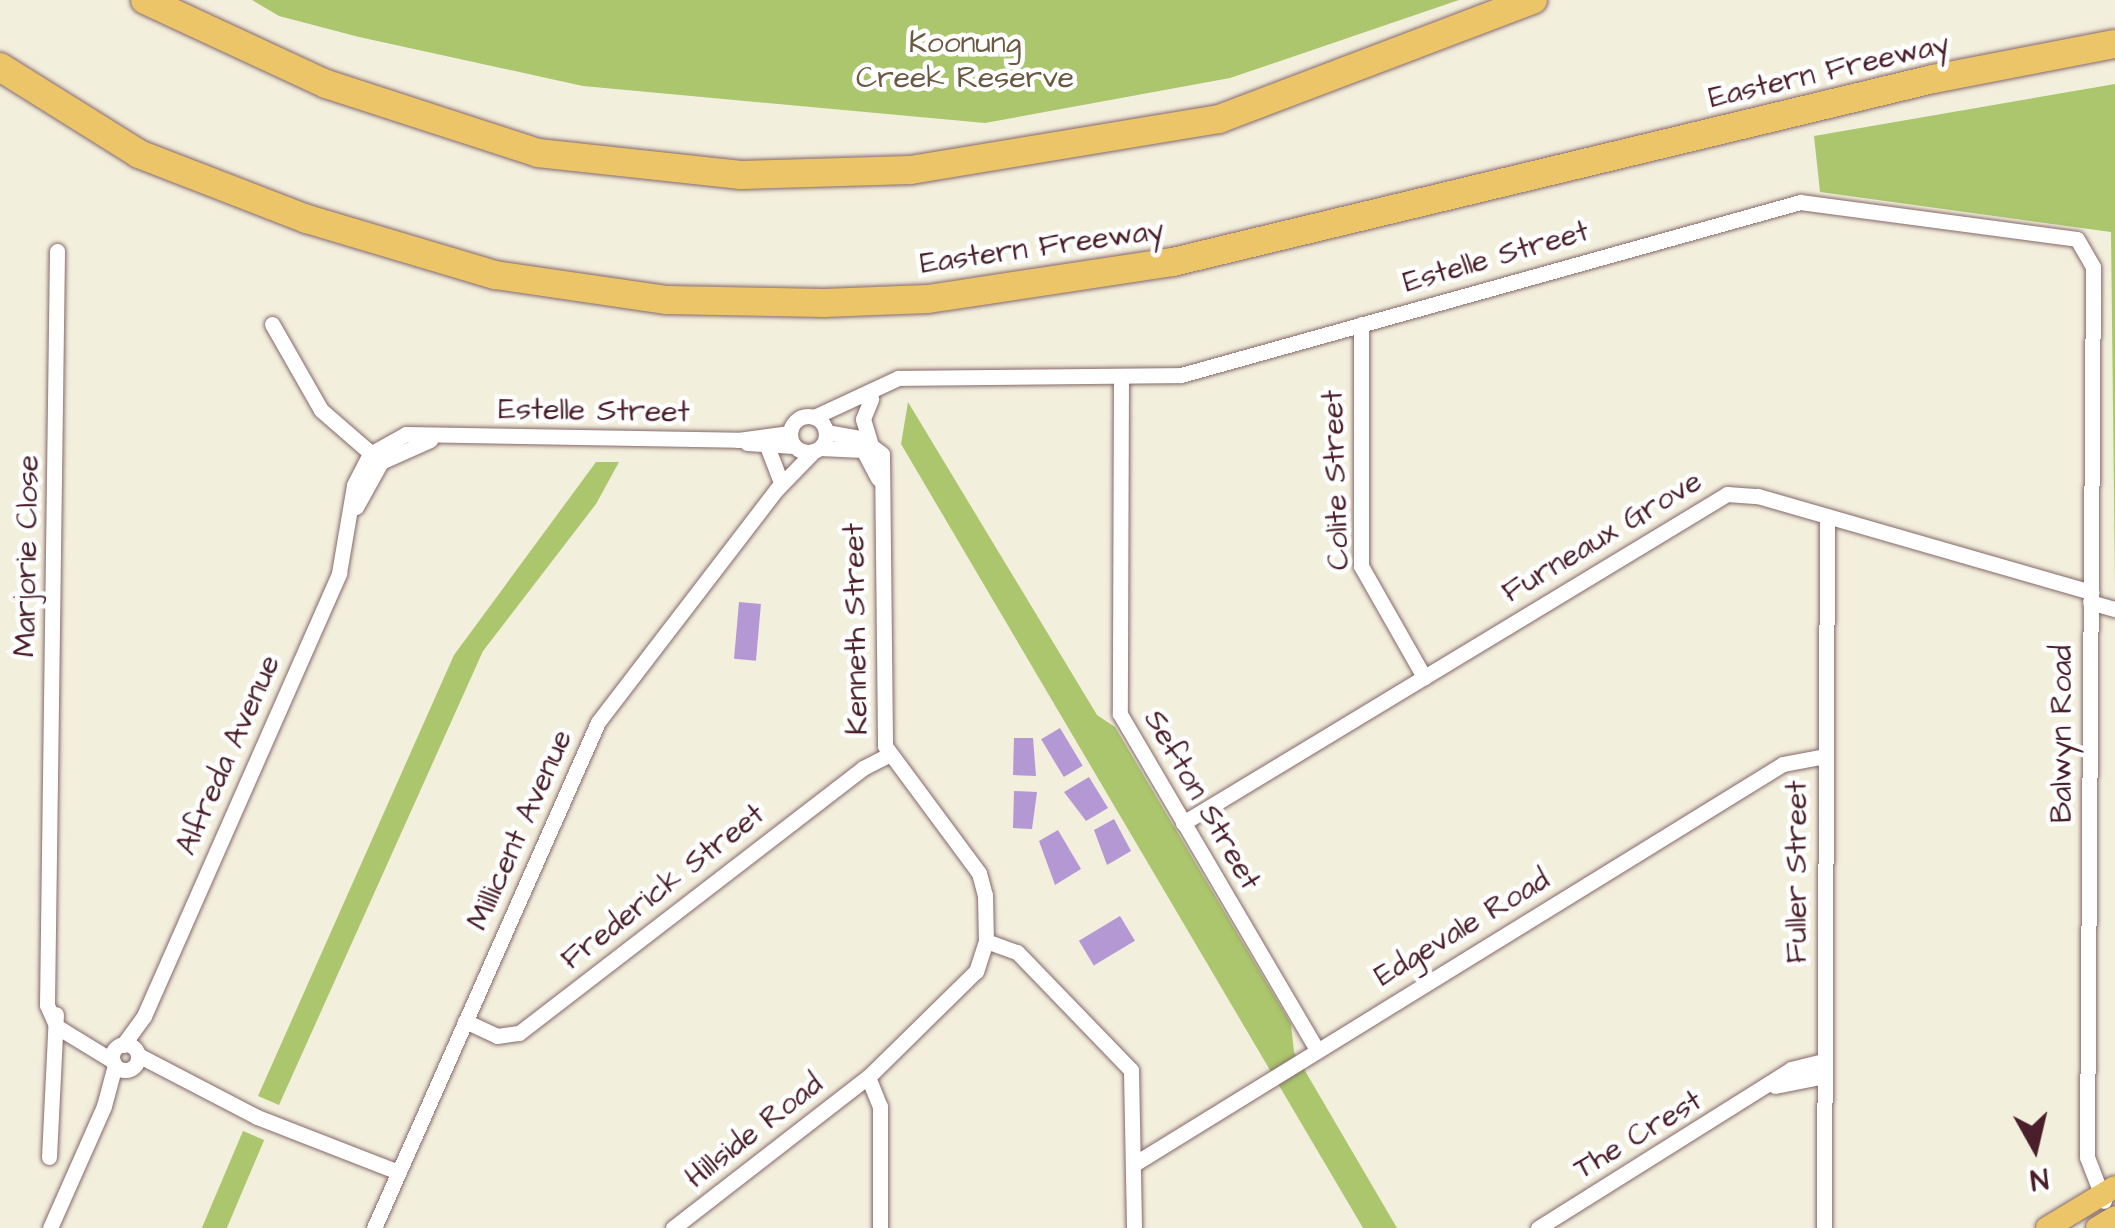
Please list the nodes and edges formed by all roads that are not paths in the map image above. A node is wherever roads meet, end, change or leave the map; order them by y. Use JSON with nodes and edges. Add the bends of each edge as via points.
{"nodes":[{"id":1,"x":145,"y":0,"type":"edge"},
{"id":2,"x":1533,"y":0,"type":"edge"},
{"id":3,"x":2115,"y":44,"type":"edge"},
{"id":4,"x":0,"y":67,"type":"edge"},
{"id":5,"x":2086,"y":246,"type":"joint"},
{"id":6,"x":58,"y":251,"type":"dead end"},
{"id":7,"x":272,"y":324,"type":"dead end"},
{"id":8,"x":1360,"y":324,"type":"junction"},
{"id":9,"x":1121,"y":376,"type":"junction"},
{"id":10,"x":918,"y":378,"type":"junction"},
{"id":11,"x":871,"y":399,"type":"junction"},
{"id":12,"x":820,"y":435,"type":"junction"},
{"id":13,"x":738,"y":440,"type":"junction"},
{"id":14,"x":793,"y":442,"type":"junction"},
{"id":15,"x":870,"y":442,"type":"junction"},
{"id":16,"x":767,"y":446,"type":"junction"},
{"id":17,"x":375,"y":458,"type":"junction"},
{"id":18,"x":779,"y":486,"type":"junction"},
{"id":19,"x":880,"y":486,"type":"junction"},
{"id":20,"x":1827,"y":516,"type":"junction"},
{"id":21,"x":2091,"y":597,"type":"junction"},
{"id":22,"x":2115,"y":608,"type":"edge"},
{"id":23,"x":1424,"y":677,"type":"junction"},
{"id":24,"x":889,"y":756,"type":"junction"},
{"id":25,"x":1825,"y":756,"type":"junction"},
{"id":26,"x":1183,"y":823,"type":"junction"},
{"id":27,"x":986,"y":941,"type":"junction"},
{"id":28,"x":465,"y":1022,"type":"junction"},
{"id":29,"x":57,"y":1025,"type":"junction"},
{"id":30,"x":1317,"y":1050,"type":"junction"},
{"id":31,"x":126,"y":1058,"type":"junction"},
{"id":32,"x":1824,"y":1068,"type":"junction"},
{"id":33,"x":868,"y":1077,"type":"junction"},
{"id":34,"x":49,"y":1157,"type":"dead end"},
{"id":35,"x":1134,"y":1164,"type":"junction"},
{"id":36,"x":396,"y":1178,"type":"junction"},
{"id":37,"x":2108,"y":1191,"type":"edge"},
{"id":38,"x":2115,"y":1217,"type":"edge"},
{"id":39,"x":2062,"y":1224,"type":"edge"},
{"id":40,"x":50,"y":1228,"type":"edge"},
{"id":41,"x":374,"y":1228,"type":"edge"},
{"id":42,"x":673,"y":1228,"type":"edge"},
{"id":43,"x":880,"y":1228,"type":"edge"},
{"id":44,"x":1134,"y":1228,"type":"edge"},
{"id":45,"x":1538,"y":1228,"type":"edge"},
{"id":46,"x":1824,"y":1228,"type":"edge"},
{"id":47,"x":2097,"y":1228,"type":"edge"}],
"edges":[{"from":1,"to":2,"type":"highway","via":[[326,84],[538,153],[741,175],[911,170],[1219,118]]},
{"from":3,"to":4,"type":"highway","name":"Eastern Freeway","via":[[1933,79],[1173,262],[928,299],[824,302],[667,300],[494,275],[307,219],[138,154]]},
{"from":5,"to":8,"type":"street","name":"Estelle Street","via":[[2063,234],[1800,202]]},
{"from":5,"to":21,"type":"street","name":"Balwyn Road","via":[[2093,267]]},
{"from":6,"to":29,"type":"street","name":"Marjorie Close","via":[[51,981]]},
{"from":7,"to":17,"type":"street","via":[[321,410]]},
{"from":8,"to":9,"type":"street","name":"Estelle Street","via":[[1182,374]]},
{"from":8,"to":23,"type":"street","name":"Colite Street","via":[[1361,566]]},
{"from":9,"to":10,"type":"street","name":"Estelle Street"},
{"from":9,"to":26,"type":"street","name":"Sefton Street","via":[[1118,707]]},
{"from":10,"to":11,"type":"street","name":"Estelle Street"},
{"from":10,"to":12,"type":"street","name":"Estelle Street","via":[[886,382]]},
{"from":11,"to":12,"type":"street","name":"Estelle Street"},
{"from":11,"to":15,"type":"street","via":[[863,419]]},
{"from":12,"to":14,"type":"street"},
{"from":12,"to":14,"type":"street","via":[[798,419]]},
{"from":12,"to":15,"type":"street"},
{"from":12,"to":18,"type":"street","name":"Millicent Avenue"},
{"from":12,"to":19,"type":"street","name":"Kenneth Street","via":[[863,450]]},
{"from":13,"to":14,"type":"street","name":"Estelle Street"},
{"from":13,"to":16,"type":"street","name":"Estelle Street"},
{"from":13,"to":17,"type":"street","name":"Estelle Street","via":[[449,437]]},
{"from":14,"to":16,"type":"street","name":"Estelle Street"},
{"from":14,"to":18,"type":"street","name":"Millicent Avenue"},
{"from":15,"to":19,"type":"street","name":"Kenneth Street","via":[[882,454]]},
{"from":16,"to":18,"type":"street"},
{"from":17,"to":31,"type":"street","name":"Alfreda Avenue","via":[[338,573]]},
{"from":18,"to":28,"type":"street","name":"Millicent Avenue","via":[[598,722]]},
{"from":19,"to":24,"type":"street","name":"Kenneth Street","via":[[880,728]]},
{"from":20,"to":21,"type":"street","name":"Furneaux Grove"},
{"from":20,"to":23,"type":"street","name":"Furneaux Grove","via":[[1747,494],[1718,498]]},
{"from":20,"to":25,"type":"street","name":"Fuller Street"},
{"from":21,"to":22,"type":"street","name":"Furneaux Grove"},
{"from":21,"to":37,"type":"street","name":"Balwyn Road","via":[[2087,1157]]},
{"from":23,"to":26,"type":"street","name":"Furneaux Grove"},
{"from":24,"to":27,"type":"street","name":"Kenneth Street","via":[[979,873]]},
{"from":24,"to":28,"type":"street","name":"Frederick Street","via":[[864,768],[519,1033],[497,1036]]},
{"from":25,"to":30,"type":"street","name":"Edgevale Road","via":[[1784,764]]},
{"from":25,"to":32,"type":"street","name":"Fuller Street"},
{"from":26,"to":30,"type":"street","name":"Sefton Street"},
{"from":27,"to":33,"type":"street","via":[[968,980]]},
{"from":27,"to":35,"type":"street","via":[[1017,952],[1123,1058],[1136,1088]]},
{"from":28,"to":36,"type":"street","name":"Millicent Avenue"},
{"from":29,"to":31,"type":"street"},
{"from":29,"to":34,"type":"street","name":"Marjorie Close"},
{"from":30,"to":35,"type":"street","name":"Edgevale Road"},
{"from":31,"to":36,"type":"street"},
{"from":31,"to":40,"type":"street","name":"Alfreda Avenue"},
{"from":32,"to":45,"type":"street","name":"The Crest","via":[[1791,1069]]},
{"from":32,"to":46,"type":"street","name":"Fuller Street"},
{"from":33,"to":42,"type":"street","name":"Hillside Road"},
{"from":33,"to":43,"type":"street","via":[[880,1106]]},
{"from":35,"to":44,"type":"street"},
{"from":36,"to":41,"type":"street","name":"Millicent Avenue"},
{"from":37,"to":38,"type":"street","name":"Balwyn Road"},
{"from":37,"to":39,"type":"main road"},
{"from":38,"to":47,"type":"main road"}]}
